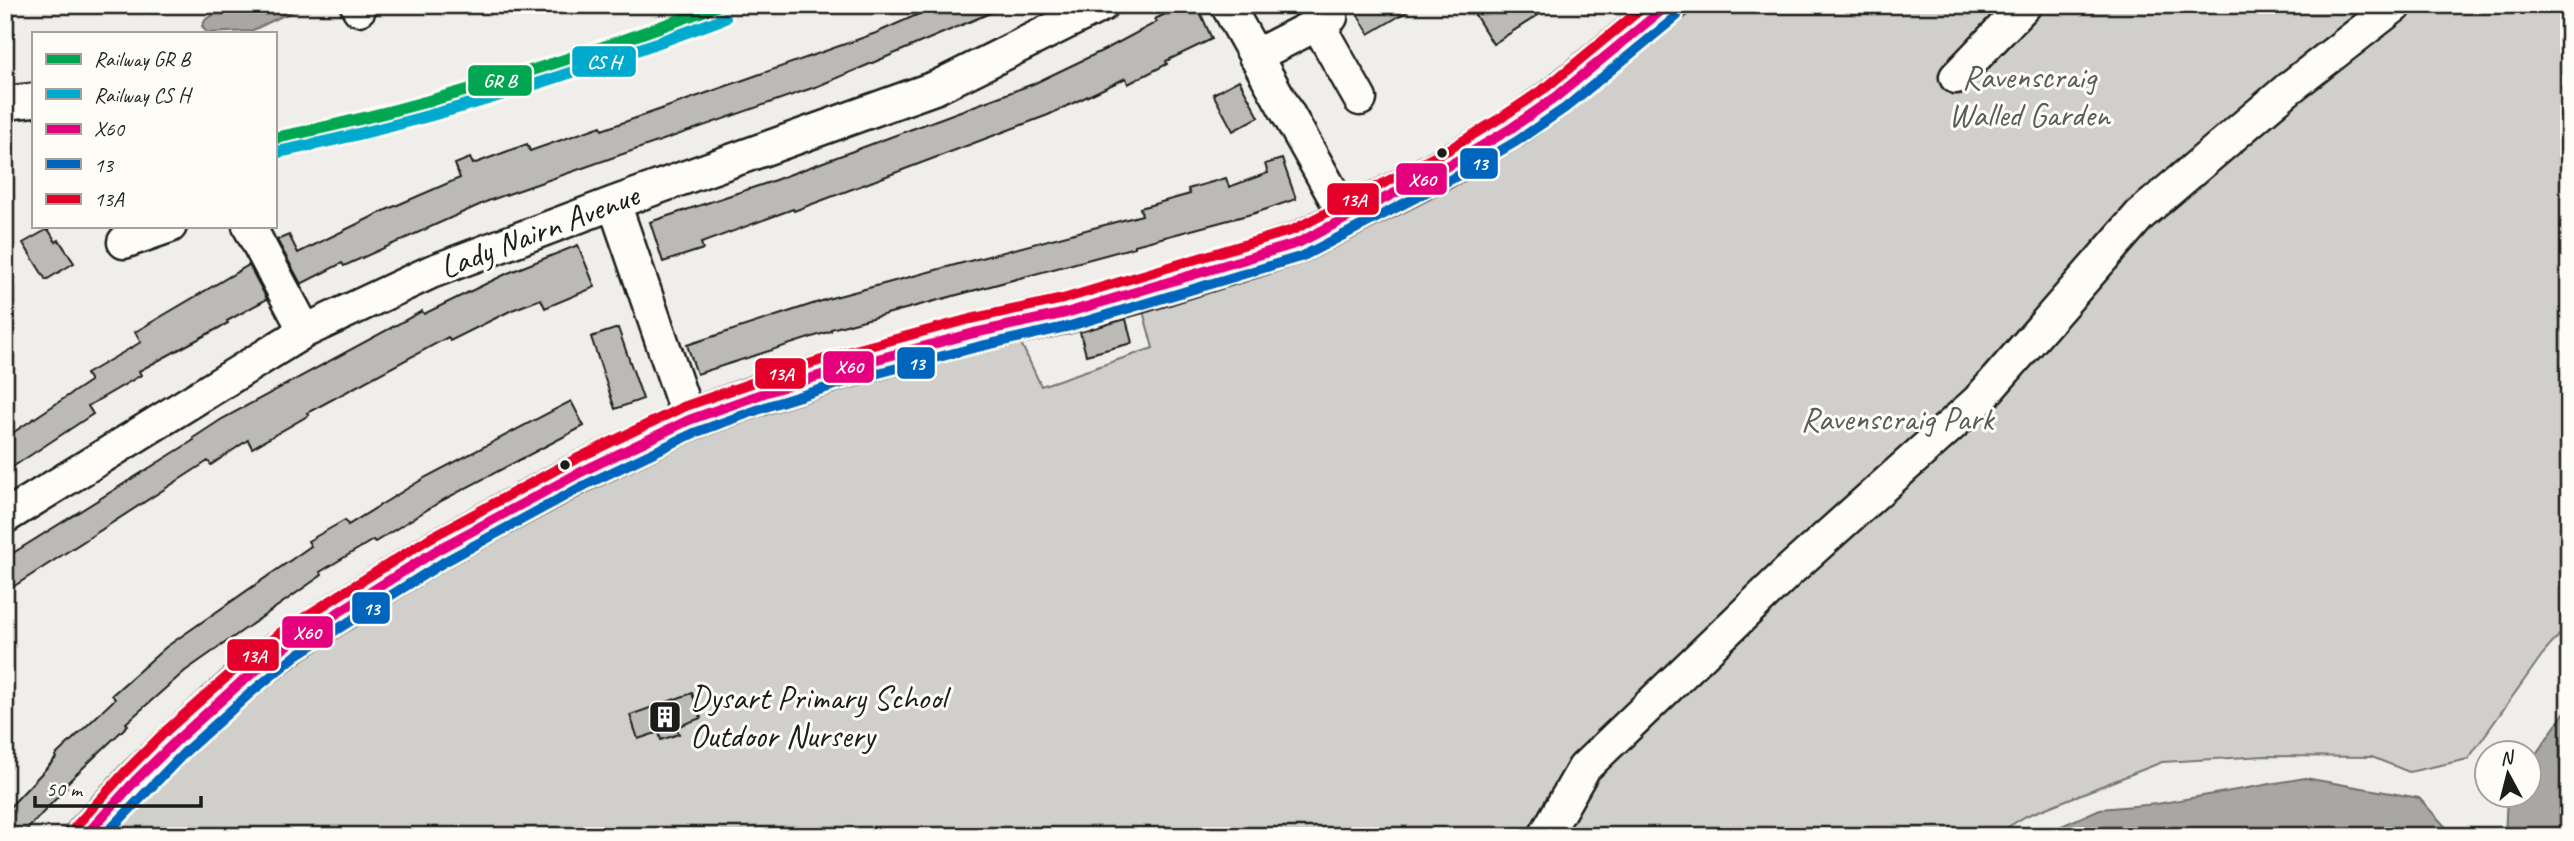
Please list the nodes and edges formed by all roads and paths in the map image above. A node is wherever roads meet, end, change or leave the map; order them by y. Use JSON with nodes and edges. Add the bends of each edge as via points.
{"nodes":[{"id":1,"x":1102,"y":5,"type":"edge"},
{"id":2,"x":1227,"y":5,"type":"edge"},
{"id":3,"x":1668,"y":5,"type":"edge"},
{"id":4,"x":2025,"y":5,"type":"edge"},
{"id":5,"x":2396,"y":5,"type":"edge"},
{"id":6,"x":1321,"y":14,"type":"edge"},
{"id":7,"x":1255,"y":56,"type":"junction"},
{"id":8,"x":1956,"y":77,"type":"dead end"},
{"id":9,"x":1360,"y":99,"type":"dead end"},
{"id":10,"x":32,"y":100,"type":"edge"},
{"id":11,"x":5,"y":103,"type":"edge"},
{"id":12,"x":614,"y":203,"type":"junction"},
{"id":13,"x":1347,"y":219,"type":"junction"},
{"id":14,"x":164,"y":228,"type":"edge"},
{"id":15,"x":250,"y":228,"type":"edge"},
{"id":16,"x":124,"y":242,"type":"dead end"},
{"id":17,"x":305,"y":331,"type":"junction"},
{"id":18,"x":689,"y":420,"type":"junction"},
{"id":19,"x":5,"y":517,"type":"edge"},
{"id":20,"x":85,"y":836,"type":"edge"},
{"id":21,"x":1545,"y":836,"type":"edge"}],
"edges":[{"from":1,"to":12,"type":"street","name":"Lady Nairn Avenue","via":[[937,87]]},
{"from":2,"to":7,"type":"street"},
{"from":3,"to":13,"type":"main road","via":[[1510,129]]},
{"from":4,"to":8,"type":"street"},
{"from":5,"to":21,"type":"street","via":[[2288,89],[2140,215],[1978,401],[1791,569],[1584,768]]},
{"from":6,"to":7,"type":"street"},
{"from":6,"to":9,"type":"street"},
{"from":7,"to":13,"type":"street"},
{"from":10,"to":11,"type":"street"},
{"from":12,"to":17,"type":"street","name":"Lady Nairn Avenue","via":[[430,272]]},
{"from":12,"to":18,"type":"street"},
{"from":13,"to":18,"type":"main road","via":[[1298,243],[1203,274],[844,368]]},
{"from":14,"to":16,"type":"street"},
{"from":15,"to":17,"type":"street"},
{"from":17,"to":19,"type":"street","name":"Lady Nairn Avenue"},
{"from":18,"to":20,"type":"main road","via":[[489,520],[290,643],[177,740]]}]}
